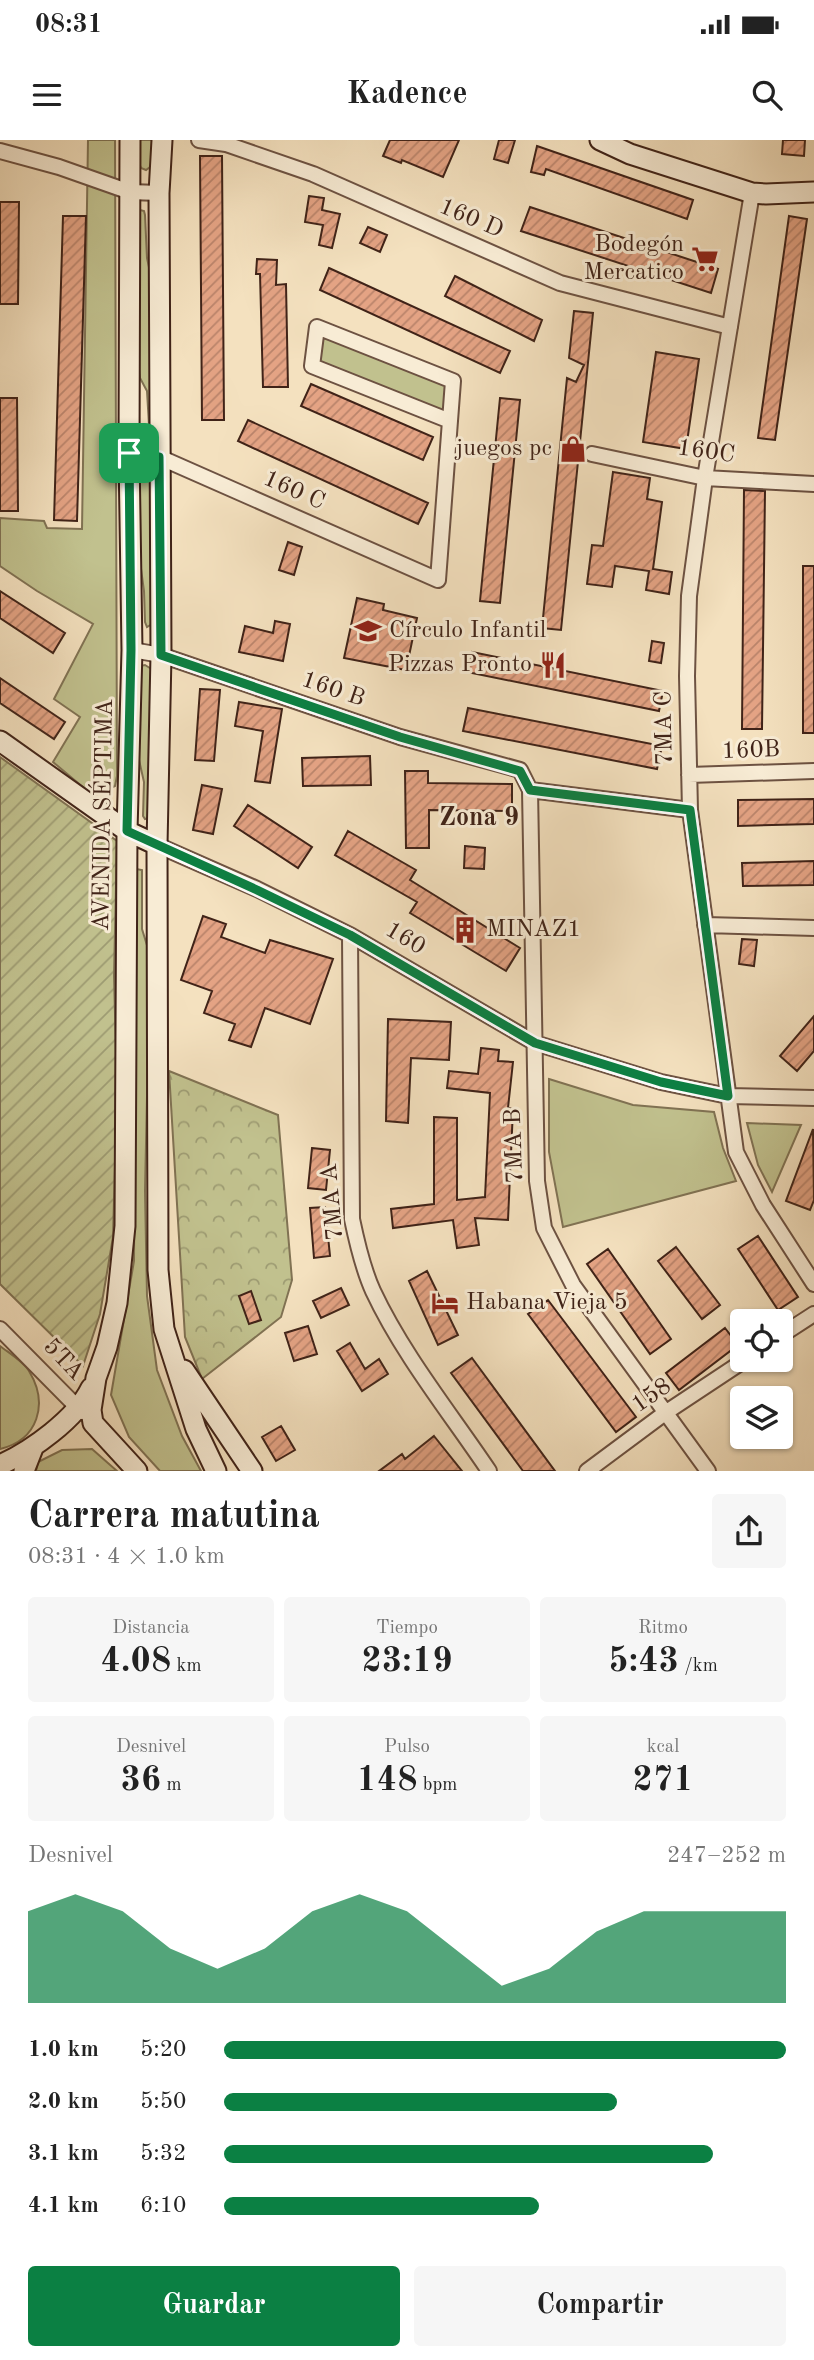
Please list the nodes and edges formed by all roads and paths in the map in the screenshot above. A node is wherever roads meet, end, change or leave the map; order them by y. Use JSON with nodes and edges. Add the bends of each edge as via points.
{"nodes":[{"id":1,"x":130,"y":140,"type":"edge"},
{"id":2,"x":162,"y":140,"type":"edge"},
{"id":3,"x":199,"y":140,"type":"edge"},
{"id":4,"x":600,"y":140,"type":"edge"},
{"id":5,"x":0,"y":151,"type":"edge"},
{"id":6,"x":130,"y":192,"type":"junction"},
{"id":7,"x":814,"y":192,"type":"edge"},
{"id":8,"x":159,"y":193,"type":"junction"},
{"id":9,"x":752,"y":193,"type":"junction"},
{"id":10,"x":730,"y":327,"type":"junction"},
{"id":11,"x":450,"y":421,"type":"junction"},
{"id":12,"x":129,"y":453,"type":"junction"},
{"id":13,"x":592,"y":454,"type":"dead end"},
{"id":14,"x":159,"y":457,"type":"junction"},
{"id":15,"x":705,"y":478,"type":"junction"},
{"id":16,"x":814,"y":484,"type":"edge"},
{"id":17,"x":131,"y":650,"type":"junction"},
{"id":18,"x":161,"y":655,"type":"junction"},
{"id":19,"x":0,"y":741,"type":"edge"},
{"id":20,"x":520,"y":771,"type":"joint"},
{"id":21,"x":814,"y":771,"type":"edge"},
{"id":22,"x":689,"y":775,"type":"junction"},
{"id":23,"x":530,"y":790,"type":"junction"},
{"id":24,"x":690,"y":810,"type":"junction"},
{"id":25,"x":127,"y":831,"type":"junction"},
{"id":26,"x":157,"y":845,"type":"junction"},
{"id":27,"x":705,"y":925,"type":"junction"},
{"id":28,"x":814,"y":928,"type":"edge"},
{"id":29,"x":350,"y":935,"type":"junction"},
{"id":30,"x":535,"y":1043,"type":"junction"},
{"id":31,"x":728,"y":1096,"type":"junction"},
{"id":32,"x":814,"y":1098,"type":"edge"},
{"id":33,"x":814,"y":1284,"type":"edge"},
{"id":34,"x":814,"y":1314,"type":"edge"},
{"id":35,"x":793,"y":1328,"type":"edge"},
{"id":36,"x":0,"y":1329,"type":"edge"},
{"id":37,"x":171,"y":1351,"type":"junction"},
{"id":38,"x":730,"y":1370,"type":"edge"},
{"id":39,"x":96,"y":1378,"type":"junction"},
{"id":40,"x":58,"y":1390,"type":"junction"},
{"id":41,"x":78,"y":1409,"type":"junction"},
{"id":42,"x":666,"y":1413,"type":"junction"},
{"id":43,"x":96,"y":1426,"type":"junction"},
{"id":44,"x":54,"y":1429,"type":"junction"},
{"id":45,"x":33,"y":1448,"type":"junction"},
{"id":46,"x":0,"y":1465,"type":"edge"},
{"id":47,"x":24,"y":1471,"type":"edge"},
{"id":48,"x":137,"y":1471,"type":"edge"},
{"id":49,"x":216,"y":1471,"type":"edge"},
{"id":50,"x":252,"y":1471,"type":"edge"},
{"id":51,"x":489,"y":1471,"type":"edge"},
{"id":52,"x":587,"y":1471,"type":"edge"},
{"id":53,"x":708,"y":1471,"type":"edge"}],
"edges":[{"from":1,"to":6,"type":"main road","name":"AVENIDA SÉPTIMA"},
{"from":2,"to":8,"type":"main road"},
{"from":3,"to":10,"type":"street","name":"160 D","via":[[226,144],[313,174],[560,283]]},
{"from":4,"to":9,"type":"main road"},
{"from":5,"to":6,"type":"street"},
{"from":6,"to":8,"type":"street"},
{"from":6,"to":12,"type":"main road","name":"AVENIDA SÉPTIMA"},
{"from":7,"to":9,"type":"main road"},
{"from":8,"to":14,"type":"main road"},
{"from":9,"to":10,"type":"street","name":"7MA C"},
{"from":10,"to":15,"type":"street","name":"7MA C"},
{"from":11,"to":11,"type":"street","via":[[312,366],[317,327],[453,381]]},
{"from":11,"to":14,"type":"street","name":"160 C","via":[[438,580]]},
{"from":12,"to":14,"type":"street","name":"160 C"},
{"from":12,"to":17,"type":"main road","name":"AVENIDA SÉPTIMA"},
{"from":13,"to":15,"type":"street","name":"160C"},
{"from":14,"to":18,"type":"main road"},
{"from":15,"to":16,"type":"street","name":"160C"},
{"from":15,"to":22,"type":"street","name":"7MA C","via":[[689,596]]},
{"from":17,"to":18,"type":"street","name":"160 B"},
{"from":17,"to":25,"type":"main road","name":"AVENIDA SÉPTIMA"},
{"from":18,"to":20,"type":"street","name":"160 B","via":[[400,737]]},
{"from":18,"to":26,"type":"main road"},
{"from":19,"to":25,"type":"main road","name":"160"},
{"from":20,"to":23,"type":"street","name":"7MA B"},
{"from":21,"to":22,"type":"street","name":"160B"},
{"from":22,"to":24,"type":"street","name":"7MA C"},
{"from":23,"to":24,"type":"street"},
{"from":23,"to":30,"type":"street","name":"7MA B"},
{"from":24,"to":27,"type":"street","name":"7MA C"},
{"from":25,"to":26,"type":"main road","name":"160"},
{"from":25,"to":39,"type":"main road","name":"AVENIDA SÉPTIMA","via":[[125,1226],[117,1303]]},
{"from":26,"to":29,"type":"street","name":"160"},
{"from":26,"to":37,"type":"main road","via":[[158,1270],[161,1313]]},
{"from":27,"to":28,"type":"street"},
{"from":27,"to":31,"type":"street","name":"7MA C"},
{"from":29,"to":30,"type":"street","name":"160"},
{"from":29,"to":51,"type":"street","name":"7MA A","via":[[352,1219],[357,1241],[372,1289],[395,1332]]},
{"from":30,"to":31,"type":"street","name":"160","via":[[661,1082]]},
{"from":30,"to":42,"type":"street","name":"7MA B","via":[[537,1181],[544,1228],[572,1285]]},
{"from":31,"to":32,"type":"street","name":"160"},
{"from":31,"to":33,"type":"street","name":"7MA C","via":[[736,1152]]},
{"from":34,"to":35,"type":"street"},
{"from":36,"to":40,"type":"street","name":"5TA"},
{"from":37,"to":49,"type":"main road","via":[[196,1429]]},
{"from":37,"to":50,"type":"main road"},
{"from":38,"to":42,"type":"street","name":"158"},
{"from":39,"to":41,"type":"main road"},
{"from":39,"to":43,"type":"main road","name":"AVENIDA SÉPTIMA","via":[[91,1410]]},
{"from":40,"to":41,"type":"street","name":"5TA"},
{"from":40,"to":44,"type":"street","via":[[61,1408]]},
{"from":41,"to":43,"type":"street","name":"5TA"},
{"from":41,"to":44,"type":"main road"},
{"from":42,"to":52,"type":"street","name":"158"},
{"from":42,"to":53,"type":"street","name":"7MA B"},
{"from":43,"to":44,"type":"main road"},
{"from":43,"to":48,"type":"main road"},
{"from":44,"to":45,"type":"main road"},
{"from":45,"to":46,"type":"main road"},
{"from":45,"to":47,"type":"main road"}]}
